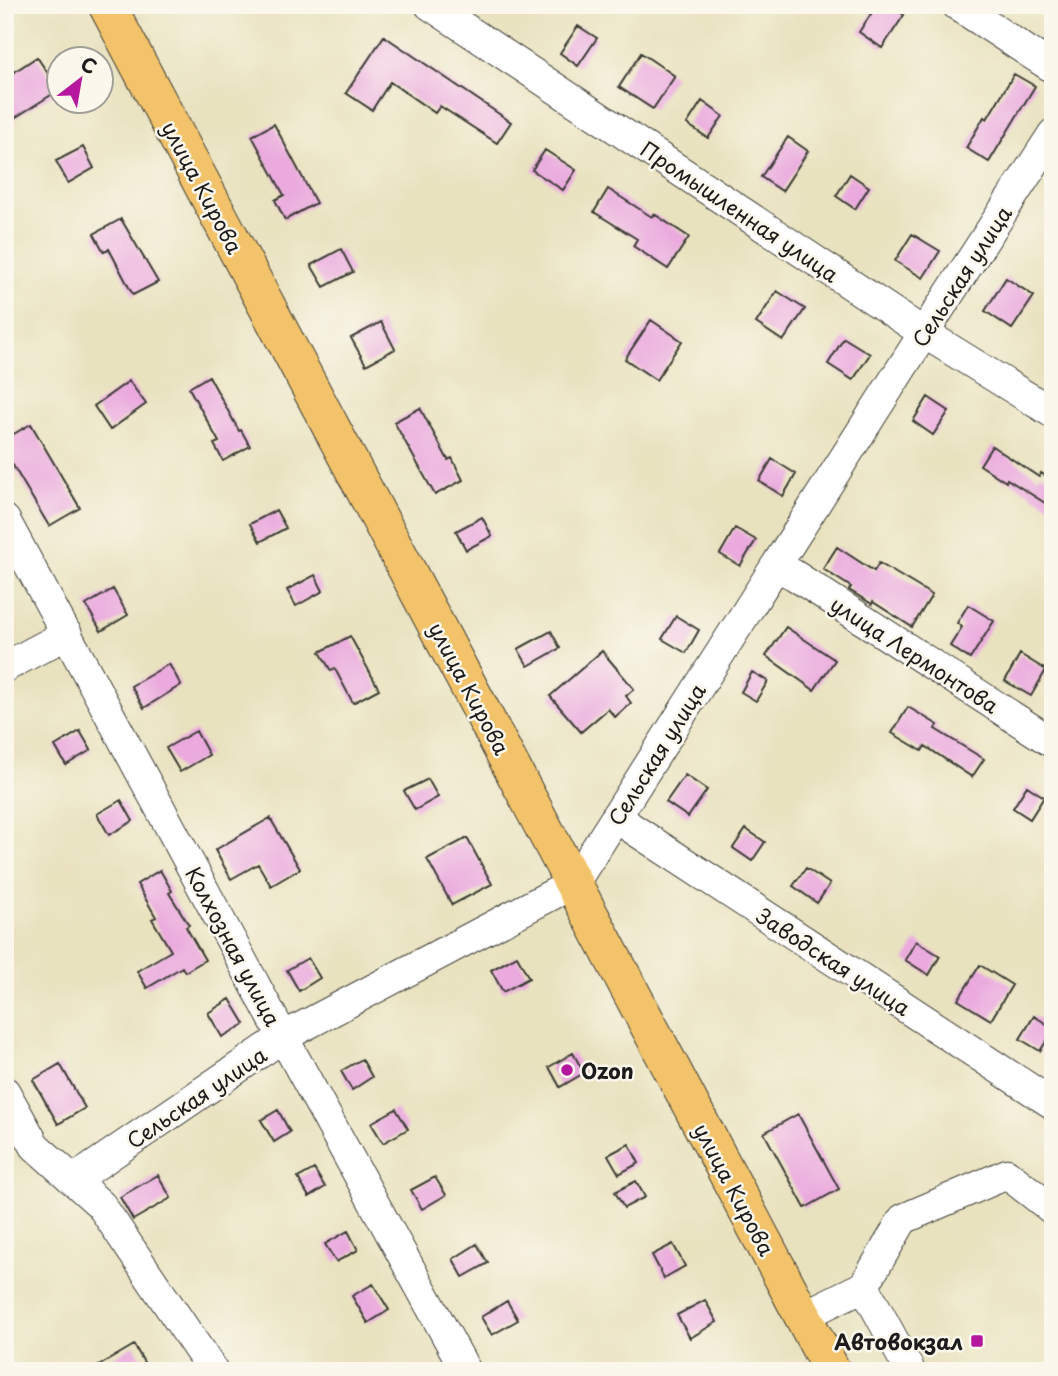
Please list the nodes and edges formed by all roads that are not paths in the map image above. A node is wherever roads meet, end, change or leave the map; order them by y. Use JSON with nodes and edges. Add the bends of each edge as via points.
{"nodes":[{"id":1,"x":107,"y":5,"type":"edge"},
{"id":2,"x":430,"y":5,"type":"edge"},
{"id":3,"x":957,"y":5,"type":"edge"},
{"id":4,"x":1053,"y":68,"type":"edge"},
{"id":5,"x":1053,"y":134,"type":"edge"},
{"id":6,"x":924,"y":332,"type":"junction"},
{"id":7,"x":1053,"y":413,"type":"edge"},
{"id":8,"x":5,"y":520,"type":"edge"},
{"id":9,"x":776,"y":566,"type":"junction"},
{"id":10,"x":67,"y":634,"type":"junction"},
{"id":11,"x":5,"y":667,"type":"edge"},
{"id":12,"x":1053,"y":743,"type":"edge"},
{"id":13,"x":617,"y":814,"type":"junction"},
{"id":14,"x":574,"y":883,"type":"junction"},
{"id":15,"x":283,"y":1037,"type":"junction"},
{"id":16,"x":5,"y":1092,"type":"edge"},
{"id":17,"x":1053,"y":1104,"type":"edge"},
{"id":18,"x":74,"y":1180,"type":"junction"},
{"id":19,"x":1053,"y":1210,"type":"edge"},
{"id":20,"x":864,"y":1286,"type":"junction"},
{"id":21,"x":803,"y":1317,"type":"junction"},
{"id":22,"x":213,"y":1371,"type":"edge"},
{"id":23,"x":466,"y":1371,"type":"edge"},
{"id":24,"x":832,"y":1371,"type":"edge"},
{"id":25,"x":910,"y":1371,"type":"edge"}],
"edges":[{"from":1,"to":14,"type":"main road","name":"улица Кирова"},
{"from":2,"to":6,"type":"street","name":"Промышленная улица"},
{"from":3,"to":4,"type":"street"},
{"from":5,"to":6,"type":"street","name":"Сельская улица"},
{"from":6,"to":7,"type":"street","name":"Промышленная улица"},
{"from":6,"to":9,"type":"street","name":"Сельская улица"},
{"from":8,"to":10,"type":"street","name":"Колхозная улица"},
{"from":9,"to":12,"type":"street","name":"улица Лермонтова"},
{"from":9,"to":13,"type":"street","name":"Сельская улица"},
{"from":10,"to":11,"type":"street"},
{"from":10,"to":15,"type":"street","name":"Колхозная улица"},
{"from":13,"to":14,"type":"street","name":"Сельская улица"},
{"from":13,"to":17,"type":"street","name":"Заводская улица","via":[[630,827]]},
{"from":14,"to":15,"type":"street","name":"Сельская улица"},
{"from":14,"to":21,"type":"main road","name":"улица Кирова"},
{"from":15,"to":18,"type":"street","name":"Сельская улица"},
{"from":15,"to":23,"type":"street","name":"Колхозная улица"},
{"from":16,"to":18,"type":"street","via":[[35,1146]]},
{"from":18,"to":22,"type":"street","via":[[101,1205]]},
{"from":19,"to":20,"type":"street","via":[[1007,1174],[904,1219]]},
{"from":20,"to":21,"type":"street"},
{"from":20,"to":25,"type":"street"},
{"from":21,"to":24,"type":"main road","name":"улица Кирова"}]}
